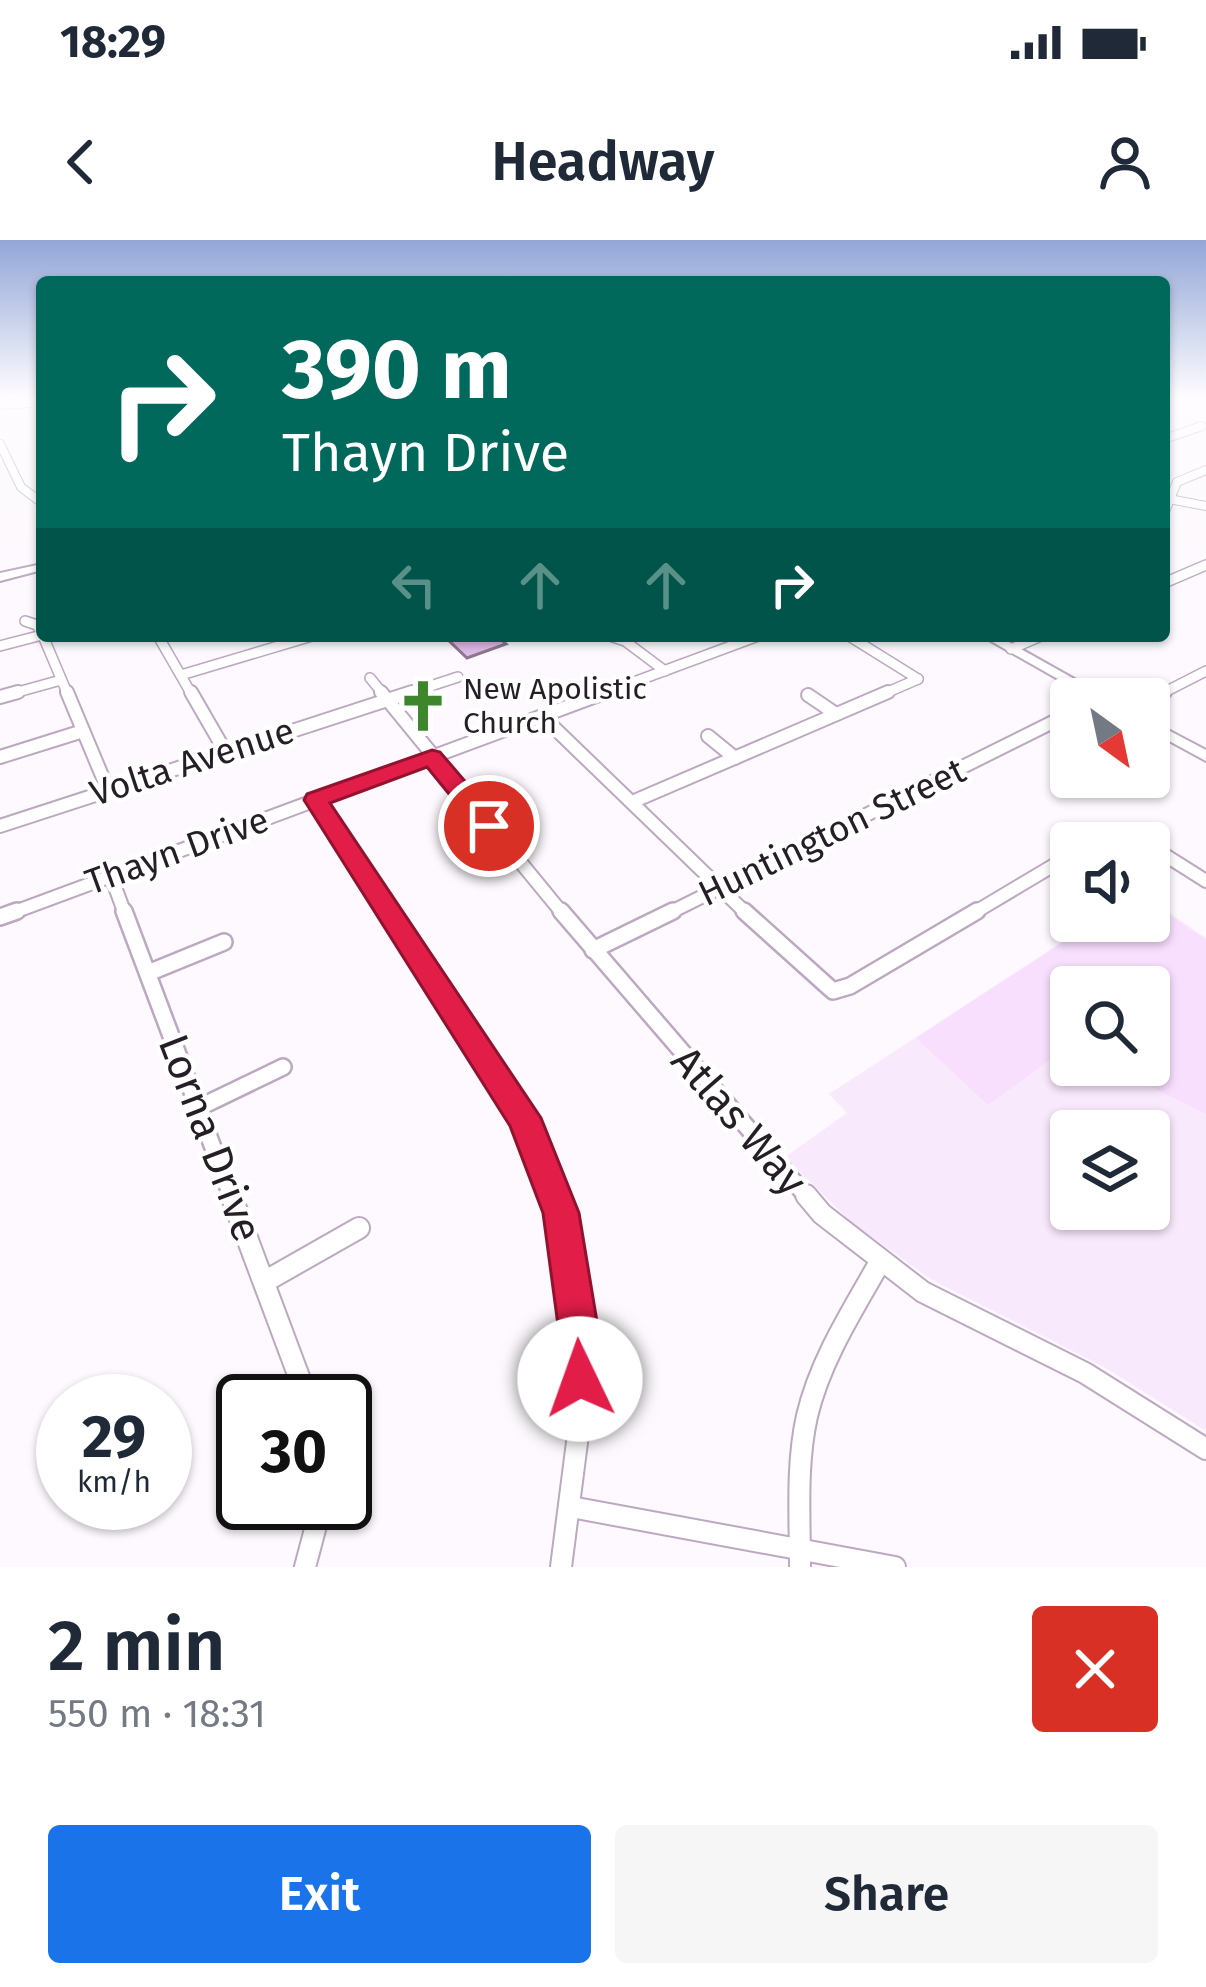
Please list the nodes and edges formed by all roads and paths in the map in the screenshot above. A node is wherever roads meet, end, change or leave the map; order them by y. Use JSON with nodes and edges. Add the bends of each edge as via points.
{"nodes":[{"id":1,"x":7,"y":459,"type":"edge"},
{"id":2,"x":1206,"y":470,"type":"edge"},
{"id":3,"x":1170,"y":494,"type":"edge"},
{"id":4,"x":36,"y":498,"type":"edge"},
{"id":5,"x":1170,"y":499,"type":"edge"},
{"id":6,"x":1206,"y":506,"type":"edge"},
{"id":7,"x":1206,"y":565,"type":"edge"},
{"id":8,"x":36,"y":569,"type":"edge"},
{"id":9,"x":0,"y":578,"type":"edge"},
{"id":10,"x":1170,"y":581,"type":"edge"},
{"id":11,"x":25,"y":621,"type":"dead end"},
{"id":12,"x":36,"y":625,"type":"edge"},
{"id":13,"x":36,"y":637,"type":"edge"},
{"id":14,"x":45,"y":642,"type":"edge"},
{"id":15,"x":162,"y":642,"type":"edge"},
{"id":16,"x":292,"y":642,"type":"edge"},
{"id":17,"x":626,"y":642,"type":"edge"},
{"id":18,"x":742,"y":642,"type":"edge"},
{"id":19,"x":859,"y":642,"type":"edge"},
{"id":20,"x":999,"y":642,"type":"edge"},
{"id":21,"x":1027,"y":642,"type":"edge"},
{"id":22,"x":0,"y":646,"type":"edge"},
{"id":23,"x":1011,"y":649,"type":"junction"},
{"id":24,"x":1206,"y":670,"type":"edge"},
{"id":25,"x":664,"y":671,"type":"junction"},
{"id":26,"x":181,"y":675,"type":"junction"},
{"id":27,"x":458,"y":677,"type":"dead end"},
{"id":28,"x":370,"y":678,"type":"dead end"},
{"id":29,"x":1063,"y":678,"type":"edge"},
{"id":30,"x":62,"y":680,"type":"junction"},
{"id":31,"x":1170,"y":689,"type":"edge"},
{"id":32,"x":808,"y":694,"type":"dead end"},
{"id":33,"x":0,"y":697,"type":"edge"},
{"id":34,"x":383,"y":699,"type":"junction"},
{"id":35,"x":836,"y":714,"type":"junction"},
{"id":36,"x":542,"y":716,"type":"junction"},
{"id":37,"x":1050,"y":723,"type":"edge"},
{"id":38,"x":83,"y":731,"type":"junction"},
{"id":39,"x":1170,"y":735,"type":"edge"},
{"id":40,"x":707,"y":736,"type":"dead end"},
{"id":41,"x":225,"y":751,"type":"junction"},
{"id":42,"x":1206,"y":755,"type":"edge"},
{"id":43,"x":0,"y":757,"type":"edge"},
{"id":44,"x":432,"y":757,"type":"junction"},
{"id":45,"x":735,"y":758,"type":"junction"},
{"id":46,"x":108,"y":790,"type":"junction"},
{"id":47,"x":316,"y":800,"type":"junction"},
{"id":48,"x":632,"y":802,"type":"junction"},
{"id":49,"x":0,"y":826,"type":"edge"},
{"id":50,"x":1170,"y":858,"type":"edge"},
{"id":51,"x":1050,"y":867,"type":"edge"},
{"id":52,"x":111,"y":876,"type":"junction"},
{"id":53,"x":1206,"y":881,"type":"edge"},
{"id":54,"x":720,"y":887,"type":"junction"},
{"id":55,"x":0,"y":916,"type":"edge"},
{"id":56,"x":224,"y":942,"type":"dead end"},
{"id":57,"x":593,"y":950,"type":"junction"},
{"id":58,"x":148,"y":973,"type":"junction"},
{"id":59,"x":283,"y":1067,"type":"dead end"},
{"id":60,"x":198,"y":1108,"type":"junction"},
{"id":61,"x":359,"y":1228,"type":"dead end"},
{"id":62,"x":880,"y":1262,"type":"junction"},
{"id":63,"x":264,"y":1282,"type":"junction"},
{"id":64,"x":298,"y":1374,"type":"edge"},
{"id":65,"x":1206,"y":1449,"type":"edge"},
{"id":66,"x":571,"y":1507,"type":"junction"},
{"id":67,"x":315,"y":1530,"type":"edge"},
{"id":68,"x":800,"y":1557,"type":"edge"},
{"id":69,"x":305,"y":1567,"type":"edge"},
{"id":70,"x":561,"y":1567,"type":"edge"},
{"id":71,"x":895,"y":1567,"type":"edge"}],
"edges":[{"from":1,"to":4,"type":"street"},
{"from":2,"to":3,"type":"street"},
{"from":5,"to":6,"type":"street"},
{"from":7,"to":10,"type":"street"},
{"from":8,"to":9,"type":"main road"},
{"from":11,"to":12,"type":"street"},
{"from":13,"to":22,"type":"street"},
{"from":14,"to":30,"type":"street"},
{"from":15,"to":26,"type":"street"},
{"from":16,"to":26,"type":"street"},
{"from":17,"to":25,"type":"street"},
{"from":18,"to":25,"type":"street","name":"Thayn Drive"},
{"from":19,"to":35,"type":"street","via":[[918,679]]},
{"from":20,"to":23,"type":"main road"},
{"from":21,"to":23,"type":"street"},
{"from":23,"to":29,"type":"main road"},
{"from":24,"to":31,"type":"street"},
{"from":25,"to":36,"type":"street","name":"Thayn Drive"},
{"from":26,"to":41,"type":"street"},
{"from":27,"to":34,"type":"street","name":"Volta Avenue"},
{"from":28,"to":34,"type":"street","name":"Atlas Way"},
{"from":30,"to":33,"type":"street"},
{"from":30,"to":38,"type":"street"},
{"from":32,"to":35,"type":"street"},
{"from":34,"to":41,"type":"street","name":"Volta Avenue"},
{"from":34,"to":44,"type":"street","name":"Atlas Way"},
{"from":35,"to":45,"type":"street"},
{"from":36,"to":44,"type":"street","name":"Thayn Drive"},
{"from":36,"to":48,"type":"street"},
{"from":37,"to":54,"type":"street","name":"Huntington Street"},
{"from":38,"to":43,"type":"street"},
{"from":38,"to":46,"type":"street"},
{"from":39,"to":42,"type":"main road"},
{"from":40,"to":45,"type":"street"},
{"from":41,"to":46,"type":"street","name":"Volta Avenue"},
{"from":44,"to":47,"type":"street","name":"Thayn Drive"},
{"from":44,"to":57,"type":"street","name":"Atlas Way"},
{"from":45,"to":48,"type":"street"},
{"from":46,"to":49,"type":"street","name":"Volta Avenue"},
{"from":47,"to":52,"type":"street","name":"Thayn Drive"},
{"from":47,"to":66,"type":"street","via":[[524,1118],[549,1179],[580,1340]]},
{"from":48,"to":54,"type":"street"},
{"from":50,"to":53,"type":"street"},
{"from":51,"to":54,"type":"street","via":[[832,991]]},
{"from":52,"to":55,"type":"street","name":"Thayn Drive"},
{"from":52,"to":58,"type":"street","name":"Lorna Drive"},
{"from":54,"to":57,"type":"street","name":"Huntington Street"},
{"from":56,"to":58,"type":"street"},
{"from":57,"to":62,"type":"street","name":"Atlas Way","via":[[783,1173]]},
{"from":58,"to":60,"type":"street","name":"Lorna Drive"},
{"from":59,"to":60,"type":"street"},
{"from":60,"to":63,"type":"street","name":"Lorna Drive"},
{"from":61,"to":63,"type":"street"},
{"from":62,"to":65,"type":"street","name":"Atlas Way"},
{"from":62,"to":68,"type":"street","via":[[811,1400],[802,1442]]},
{"from":63,"to":64,"type":"street","name":"Lorna Drive"},
{"from":66,"to":68,"type":"street"},
{"from":66,"to":70,"type":"street"},
{"from":67,"to":69,"type":"street"},
{"from":68,"to":71,"type":"street"}]}
